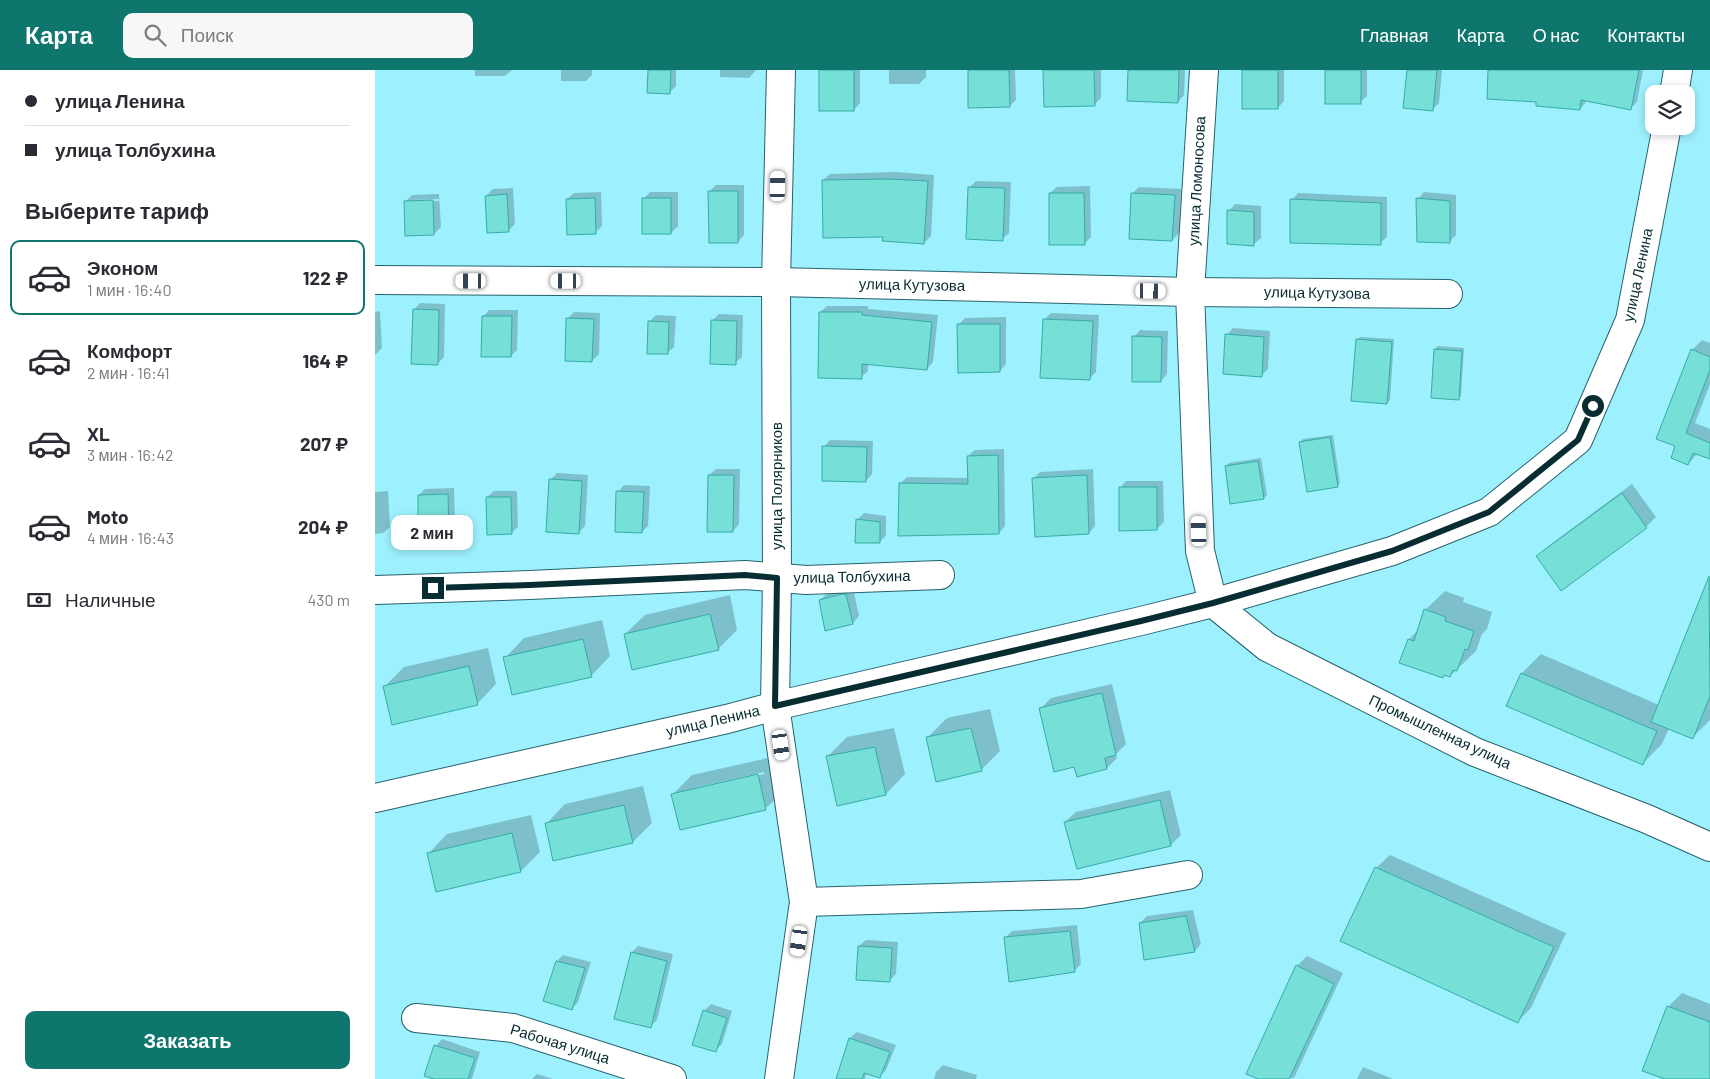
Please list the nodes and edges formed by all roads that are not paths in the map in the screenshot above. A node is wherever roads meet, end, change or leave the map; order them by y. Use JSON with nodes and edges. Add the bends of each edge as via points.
{"nodes":[{"id":1,"x":781,"y":70,"type":"edge"},
{"id":2,"x":1204,"y":70,"type":"edge"},
{"id":3,"x":1678,"y":70,"type":"edge"},
{"id":4,"x":1676,"y":85,"type":"edge"},
{"id":5,"x":1665,"y":135,"type":"edge"},
{"id":6,"x":375,"y":280,"type":"edge"},
{"id":7,"x":776,"y":282,"type":"junction"},
{"id":8,"x":1190,"y":292,"type":"junction"},
{"id":9,"x":1449,"y":294,"type":"dead end"},
{"id":10,"x":940,"y":575,"type":"dead end"},
{"id":11,"x":777,"y":578,"type":"junction"},
{"id":12,"x":375,"y":590,"type":"edge"},
{"id":13,"x":1213,"y":603,"type":"junction"},
{"id":14,"x":775,"y":706,"type":"junction"},
{"id":15,"x":375,"y":798,"type":"edge"},
{"id":16,"x":1710,"y":847,"type":"edge"},
{"id":17,"x":1188,"y":875,"type":"dead end"},
{"id":18,"x":805,"y":902,"type":"junction"},
{"id":19,"x":416,"y":1018,"type":"dead end"},
{"id":20,"x":672,"y":1079,"type":"edge"},
{"id":21,"x":779,"y":1079,"type":"edge"}],
"edges":[{"from":1,"to":7,"type":"street","name":"улица Полярников"},
{"from":2,"to":8,"type":"street","name":"улица Ломоносова"},
{"from":3,"to":4,"type":"street"},
{"from":5,"to":13,"type":"street","name":"улица Ленина","via":[[1630,320],[1578,440],[1489,512],[1392,551]]},
{"from":6,"to":7,"type":"street","name":"улица Кутузова"},
{"from":7,"to":8,"type":"street","name":"улица Кутузова"},
{"from":7,"to":11,"type":"street","name":"улица Полярников"},
{"from":8,"to":9,"type":"street","name":"улица Кутузова"},
{"from":8,"to":13,"type":"street","name":"улица Ломоносова","via":[[1200,551]]},
{"from":10,"to":11,"type":"street","name":"улица Толбухина","via":[[806,580]]},
{"from":11,"to":12,"type":"street","name":"улица Толбухина","via":[[745,575]]},
{"from":11,"to":14,"type":"street","name":"улица Полярников"},
{"from":13,"to":14,"type":"street","name":"улица Ленина"},
{"from":13,"to":16,"type":"street","name":"Промышленная улица","via":[[1267,647],[1475,752],[1647,818]]},
{"from":14,"to":15,"type":"street","name":"улица Ленина"},
{"from":14,"to":18,"type":"street","name":"улица Полярников"},
{"from":17,"to":18,"type":"street","via":[[1081,894]]},
{"from":18,"to":21,"type":"street","name":"улица Полярников"},
{"from":19,"to":20,"type":"street","name":"Рабочая улица","via":[[513,1028]]}]}
